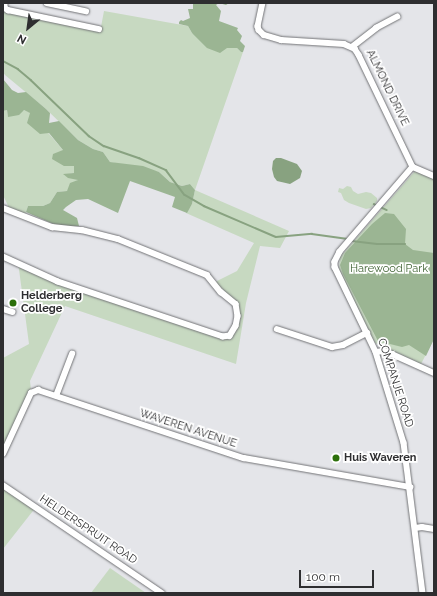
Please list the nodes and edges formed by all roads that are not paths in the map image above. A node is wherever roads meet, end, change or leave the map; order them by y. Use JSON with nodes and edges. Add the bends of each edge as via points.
{"nodes":[{"id":1,"x":4,"y":3,"type":"edge"},
{"id":2,"x":47,"y":3,"type":"edge"},
{"id":3,"x":263,"y":3,"type":"edge"},
{"id":4,"x":86,"y":11,"type":"dead end"},
{"id":5,"x":397,"y":17,"type":"dead end"},
{"id":6,"x":99,"y":29,"type":"dead end"},
{"id":7,"x":352,"y":47,"type":"junction"},
{"id":8,"x":413,"y":167,"type":"junction"},
{"id":9,"x":434,"y":176,"type":"edge"},
{"id":10,"x":3,"y":208,"type":"edge"},
{"id":11,"x":3,"y":257,"type":"edge"},
{"id":12,"x":3,"y":309,"type":"edge"},
{"id":13,"x":12,"y":312,"type":"dead end"},
{"id":14,"x":277,"y":329,"type":"dead end"},
{"id":15,"x":367,"y":333,"type":"junction"},
{"id":16,"x":376,"y":352,"type":"junction"},
{"id":17,"x":72,"y":354,"type":"dead end"},
{"id":18,"x":434,"y":373,"type":"edge"},
{"id":19,"x":56,"y":396,"type":"junction"},
{"id":20,"x":3,"y":454,"type":"edge"},
{"id":21,"x":3,"y":485,"type":"edge"},
{"id":22,"x":410,"y":487,"type":"junction"},
{"id":23,"x":415,"y":528,"type":"junction"},
{"id":24,"x":434,"y":529,"type":"edge"},
{"id":25,"x":162,"y":593,"type":"edge"},
{"id":26,"x":423,"y":593,"type":"edge"}],
"edges":[{"from":1,"to":6,"type":"street","via":[[8,10]]},
{"from":2,"to":4,"type":"street"},
{"from":3,"to":7,"type":"street","name":"ALMOND DRIVE","via":[[258,26],[264,35],[281,40],[344,44]]},
{"from":5,"to":7,"type":"street","via":[[376,28]]},
{"from":7,"to":8,"type":"street","name":"ALMOND DRIVE","via":[[360,55]]},
{"from":8,"to":9,"type":"street"},
{"from":8,"to":15,"type":"street","name":"COMPANJE ROAD","via":[[340,252],[335,262],[336,272]]},
{"from":10,"to":11,"type":"street","via":[[52,227],[82,230],[118,239],[207,275],[221,292],[236,304],[236,326],[230,336],[223,337],[58,282]]},
{"from":12,"to":13,"type":"street"},
{"from":14,"to":15,"type":"street","via":[[332,347],[344,345]]},
{"from":15,"to":16,"type":"street","name":"COMPANJE ROAD"},
{"from":16,"to":18,"type":"street","via":[[384,351]]},
{"from":16,"to":22,"type":"street","name":"COMPANJE ROAD","via":[[404,443]]},
{"from":17,"to":19,"type":"street"},
{"from":19,"to":20,"type":"street","name":"WAVEREN AVENUE","via":[[39,390],[32,392]]},
{"from":19,"to":22,"type":"street","name":"WAVEREN AVENUE","via":[[244,458]]},
{"from":21,"to":25,"type":"street","name":"HELDERSPRUIT ROAD"},
{"from":22,"to":23,"type":"street","name":"COMPANJE ROAD"},
{"from":23,"to":24,"type":"street"},
{"from":23,"to":26,"type":"street","name":"COMPANJE ROAD"}]}
